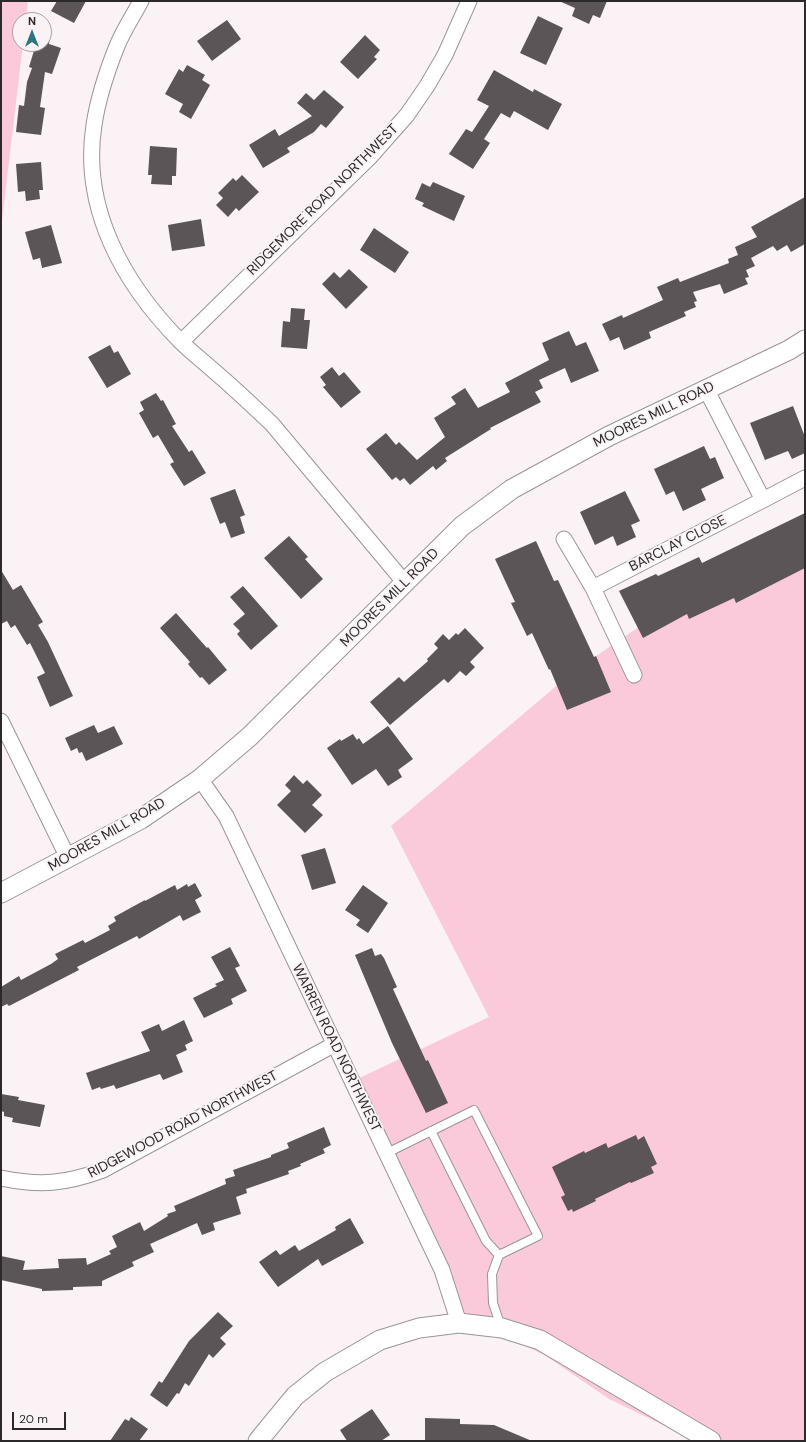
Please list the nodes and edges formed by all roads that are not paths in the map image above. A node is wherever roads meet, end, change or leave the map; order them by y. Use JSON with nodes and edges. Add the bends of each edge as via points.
{"nodes":[{"id":1,"x":142,"y":1,"type":"edge"},
{"id":2,"x":469,"y":1,"type":"edge"},
{"id":3,"x":805,"y":340,"type":"edge"},
{"id":4,"x":181,"y":342,"type":"junction"},
{"id":5,"x":706,"y":389,"type":"junction"},
{"id":6,"x":805,"y":478,"type":"edge"},
{"id":7,"x":763,"y":500,"type":"junction"},
{"id":8,"x":564,"y":538,"type":"dead end"},
{"id":9,"x":405,"y":583,"type":"junction"},
{"id":10,"x":593,"y":588,"type":"junction"},
{"id":11,"x":634,"y":675,"type":"dead end"},
{"id":12,"x":1,"y":721,"type":"edge"},
{"id":13,"x":200,"y":779,"type":"junction"},
{"id":14,"x":68,"y":858,"type":"junction"},
{"id":15,"x":1,"y":893,"type":"edge"},
{"id":16,"x":335,"y":1044,"type":"junction"},
{"id":17,"x":431,"y":1131,"type":"junction"},
{"id":18,"x":387,"y":1153,"type":"junction"},
{"id":19,"x":1,"y":1178,"type":"edge"},
{"id":20,"x":499,"y":1254,"type":"junction"},
{"id":21,"x":459,"y":1323,"type":"junction"},
{"id":22,"x":502,"y":1328,"type":"junction"},
{"id":23,"x":258,"y":1441,"type":"edge"},
{"id":24,"x":711,"y":1441,"type":"edge"}],
"edges":[{"from":1,"to":4,"type":"street","via":[[117,45],[100,96],[93,132],[93,184],[107,237],[130,280]]},
{"from":2,"to":4,"type":"street","name":"RIDGEMORE ROAD NORTHWEST","via":[[445,55],[407,115],[369,158]]},
{"from":3,"to":5,"type":"street","name":"MOORES MILL ROAD"},
{"from":4,"to":9,"type":"street","via":[[272,424]]},
{"from":5,"to":7,"type":"street"},
{"from":5,"to":9,"type":"street","name":"MOORES MILL ROAD","via":[[609,436],[512,489],[462,526]]},
{"from":6,"to":7,"type":"street","name":"BARCLAY CLOSE"},
{"from":7,"to":10,"type":"street","name":"BARCLAY CLOSE"},
{"from":8,"to":10,"type":"street"},
{"from":9,"to":13,"type":"street","name":"MOORES MILL ROAD","via":[[249,737]]},
{"from":10,"to":11,"type":"street"},
{"from":12,"to":14,"type":"street"},
{"from":13,"to":14,"type":"street","name":"MOORES MILL ROAD","via":[[141,819]]},
{"from":13,"to":16,"type":"street","name":"WARREN ROAD NORTHWEST","via":[[226,816]]},
{"from":14,"to":15,"type":"street","name":"MOORES MILL ROAD"},
{"from":16,"to":18,"type":"street","name":"WARREN ROAD NORTHWEST"},
{"from":16,"to":19,"type":"street","name":"RIDGEWOOD ROAD NORTHWEST","via":[[103,1170],[77,1179],[43,1184]]},
{"from":17,"to":18,"type":"lane"},
{"from":17,"to":20,"type":"lane","via":[[486,1241]]},
{"from":17,"to":20,"type":"lane","via":[[474,1110],[538,1236]]},
{"from":18,"to":21,"type":"street","name":"WARREN ROAD NORTHWEST","via":[[442,1270]]},
{"from":20,"to":22,"type":"lane","via":[[492,1274],[492,1303]]},
{"from":21,"to":22,"type":"street"},
{"from":21,"to":23,"type":"street","via":[[419,1328],[380,1340],[325,1372],[295,1396]]},
{"from":22,"to":24,"type":"street","via":[[540,1340]]}]}
